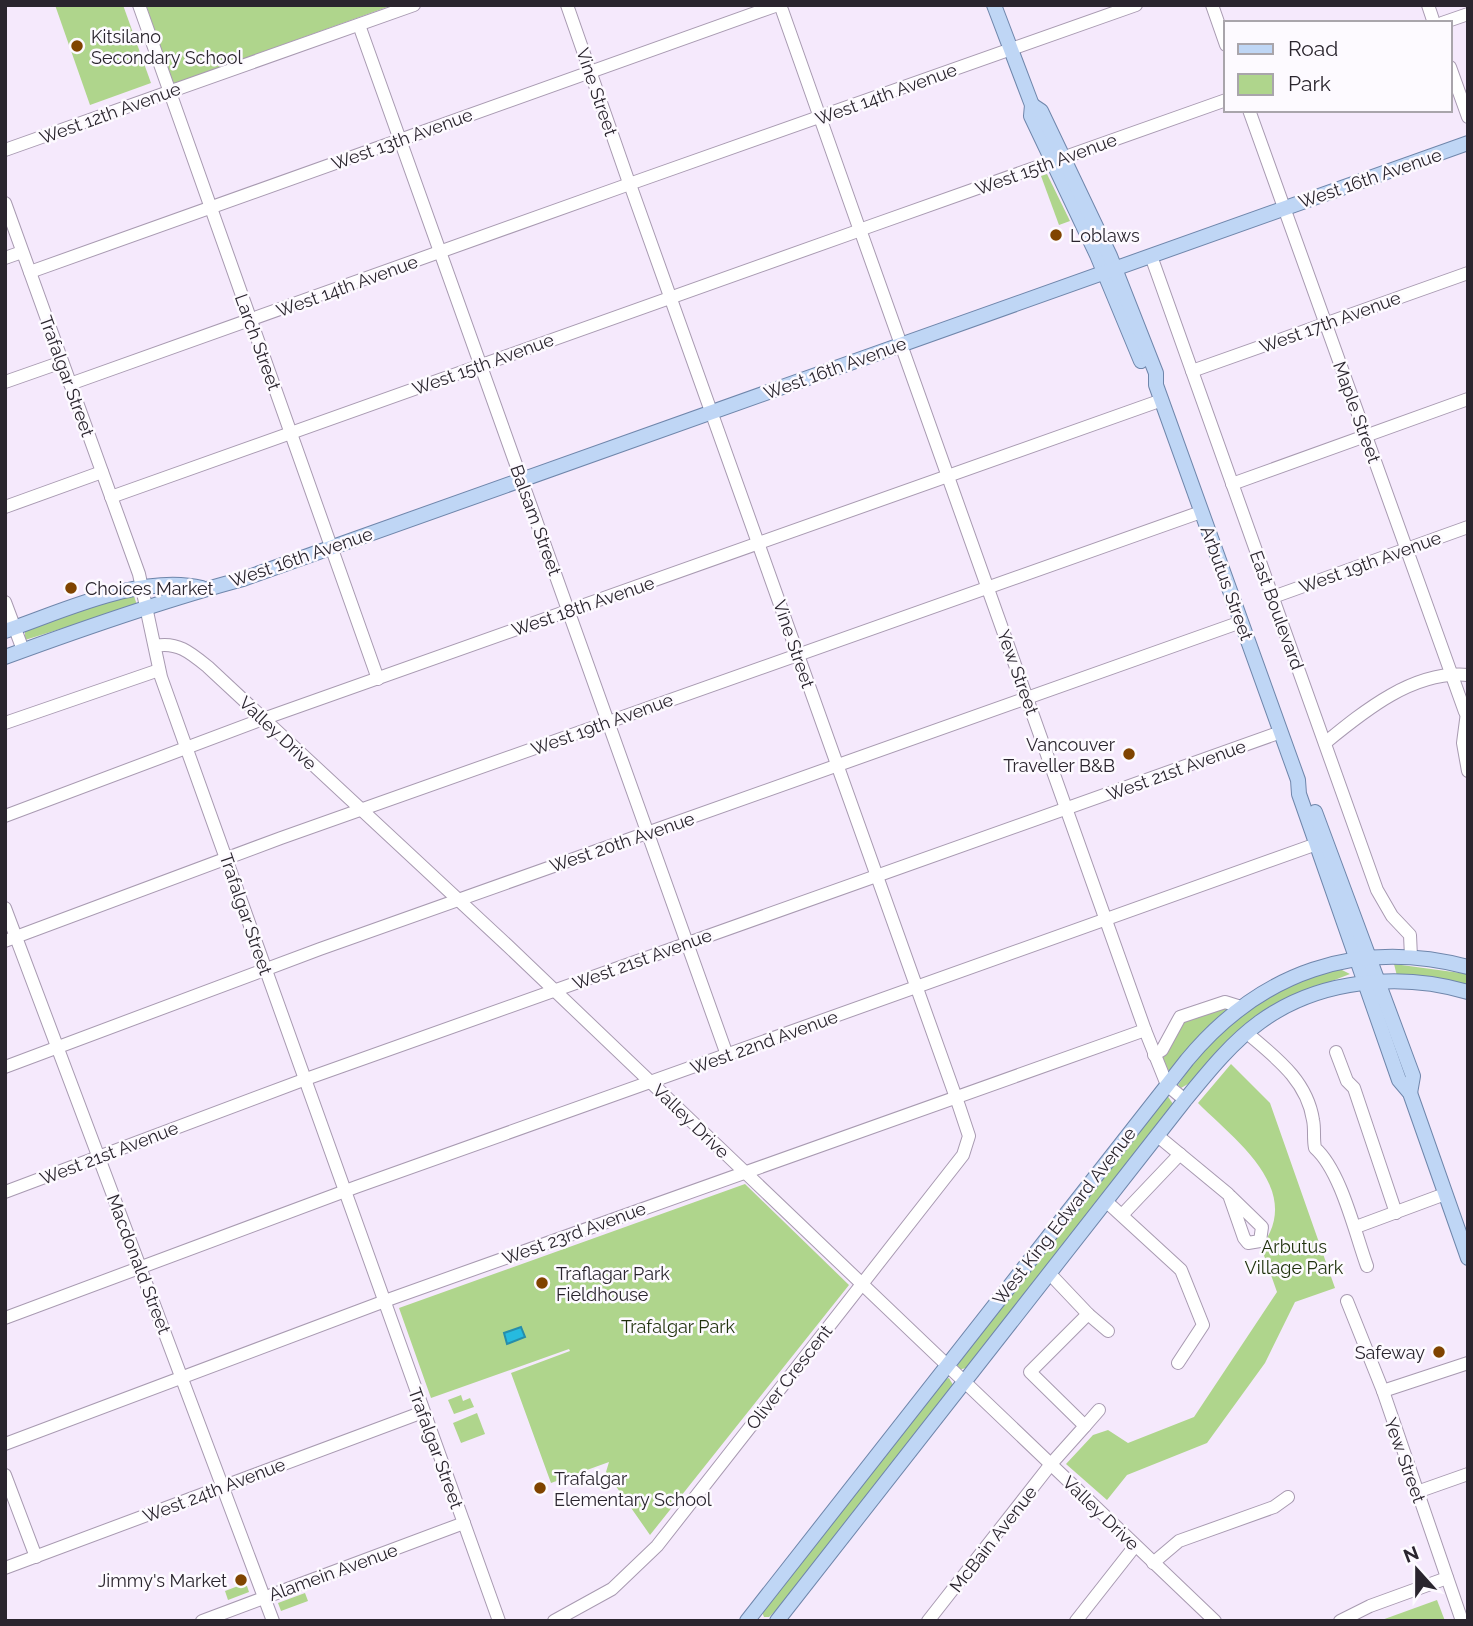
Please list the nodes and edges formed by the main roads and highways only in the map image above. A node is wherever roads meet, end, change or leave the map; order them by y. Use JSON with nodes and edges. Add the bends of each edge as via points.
{"nodes":[{"id":1,"x":994,"y":5,"type":"edge"},
{"id":2,"x":1468,"y":143,"type":"edge"},
{"id":3,"x":1110,"y":270,"type":"junction"},
{"id":4,"x":202,"y":588,"type":"junction"},
{"id":5,"x":10,"y":630,"type":"edge"},
{"id":6,"x":5,"y":657,"type":"edge"},
{"id":7,"x":1365,"y":959,"type":"junction"},
{"id":8,"x":1468,"y":967,"type":"edge"},
{"id":9,"x":1373,"y":983,"type":"junction"},
{"id":10,"x":1468,"y":992,"type":"edge"},
{"id":11,"x":1468,"y":1258,"type":"edge"},
{"id":12,"x":752,"y":1619,"type":"edge"},
{"id":13,"x":777,"y":1621,"type":"edge"}],
"edges":[{"from":1,"to":3,"type":"main road","name":"Arbutus Street","via":[[1032,105],[1031,116],[1058,160]]},
{"from":2,"to":3,"type":"main road","name":"West 16th Avenue"},
{"from":3,"to":4,"type":"main road","name":"West 16th Avenue","via":[[243,579]]},
{"from":3,"to":7,"type":"main road","name":"Arbutus Street","via":[[1148,377],[1162,400],[1298,780],[1299,794]]},
{"from":4,"to":5,"type":"main road","name":"West 16th Avenue","via":[[142,589],[103,597]]},
{"from":4,"to":6,"type":"main road","name":"West 16th Avenue","via":[[190,596]]},
{"from":7,"to":8,"type":"main road","name":"West King Edward Avenue","via":[[1411,957]]},
{"from":7,"to":9,"type":"main road","name":"Arbutus Street"},
{"from":7,"to":12,"type":"main road","name":"West King Edward Avenue","via":[[1303,973],[1241,1007],[1202,1042]]},
{"from":9,"to":10,"type":"main road","name":"West King Edward Avenue","via":[[1422,982]]},
{"from":9,"to":11,"type":"main road","name":"Arbutus Street","via":[[1399,1080],[1410,1093]]},
{"from":9,"to":13,"type":"main road","name":"West King Edward Avenue","via":[[1329,989],[1274,1013],[1214,1065]]}]}
